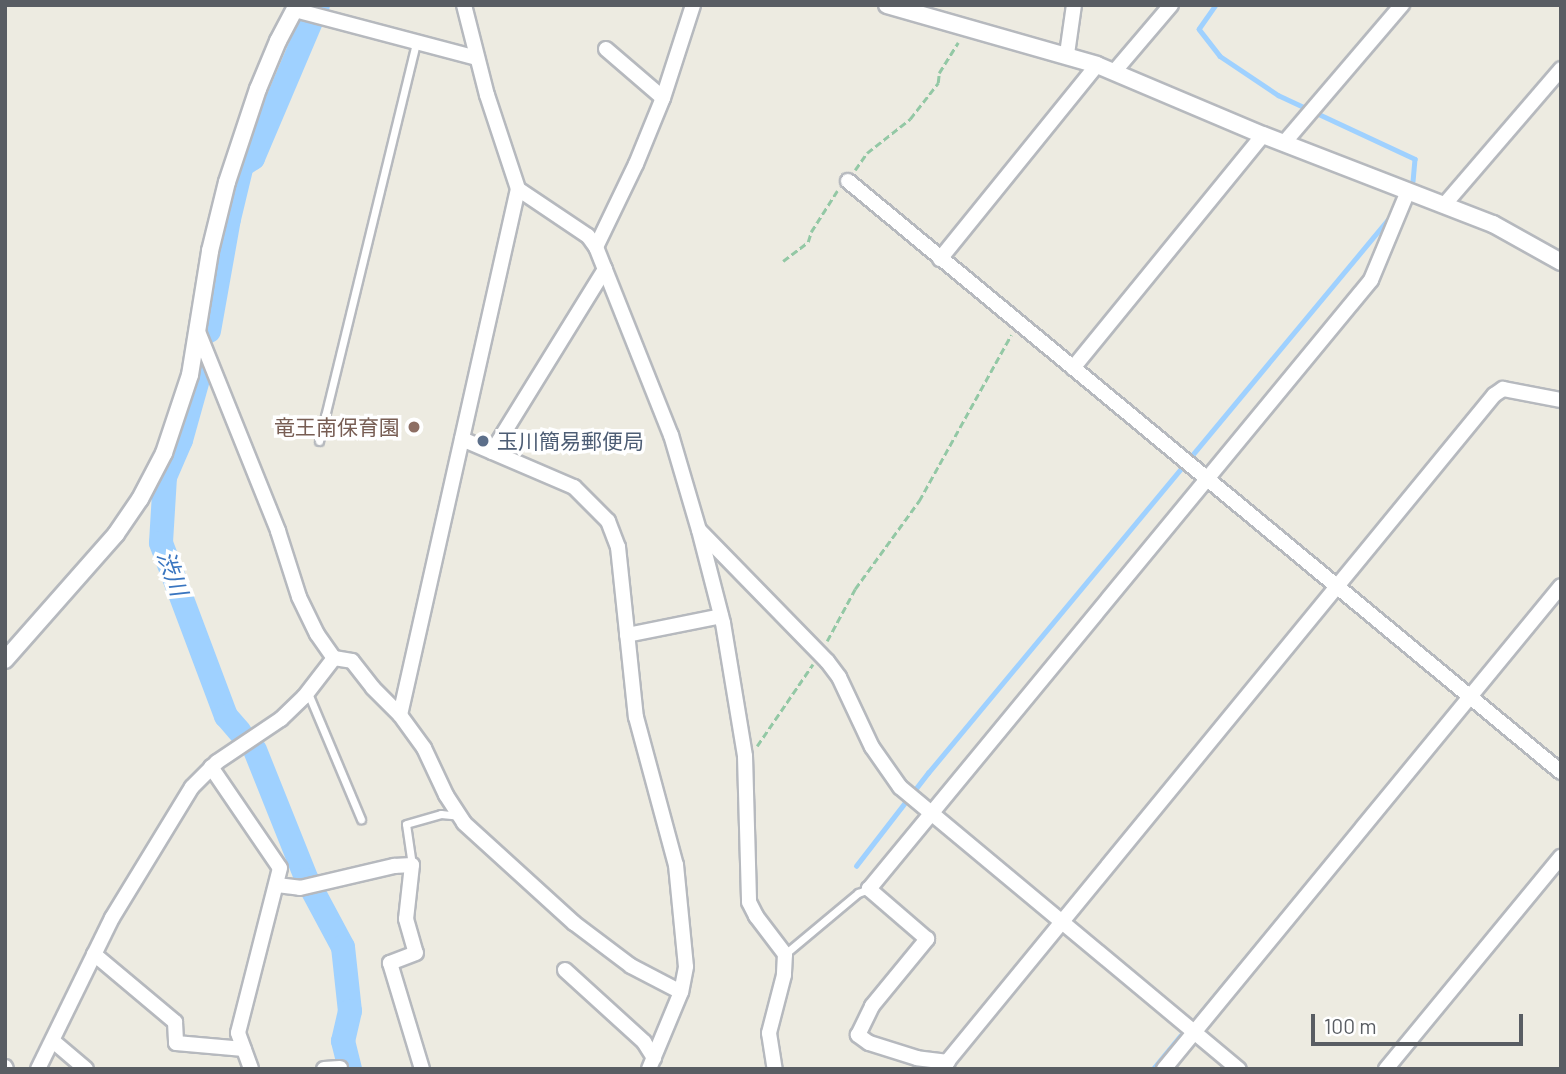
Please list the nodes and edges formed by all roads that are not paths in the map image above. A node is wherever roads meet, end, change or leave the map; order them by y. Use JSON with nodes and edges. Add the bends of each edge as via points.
{"nodes":[{"id":1,"x":464,"y":5,"type":"edge"},
{"id":2,"x":693,"y":5,"type":"edge"},
{"id":3,"x":887,"y":5,"type":"edge"},
{"id":4,"x":1074,"y":5,"type":"edge"},
{"id":5,"x":1171,"y":5,"type":"edge"},
{"id":6,"x":1402,"y":5,"type":"edge"},
{"id":7,"x":298,"y":9,"type":"edge"},
{"id":8,"x":416,"y":43,"type":"junction"},
{"id":9,"x":606,"y":49,"type":"dead end"},
{"id":10,"x":1067,"y":54,"type":"junction"},
{"id":11,"x":477,"y":58,"type":"junction"},
{"id":12,"x":1097,"y":65,"type":"junction"},
{"id":13,"x":1561,"y":69,"type":"edge"},
{"id":14,"x":1114,"y":72,"type":"junction"},
{"id":15,"x":663,"y":98,"type":"junction"},
{"id":16,"x":1263,"y":135,"type":"junction"},
{"id":17,"x":1284,"y":143,"type":"junction"},
{"id":18,"x":848,"y":181,"type":"road end"},
{"id":19,"x":518,"y":189,"type":"junction"},
{"id":20,"x":1408,"y":191,"type":"junction"},
{"id":21,"x":1445,"y":204,"type":"junction"},
{"id":22,"x":596,"y":247,"type":"junction"},
{"id":23,"x":940,"y":259,"type":"junction"},
{"id":24,"x":1561,"y":262,"type":"edge"},
{"id":25,"x":606,"y":269,"type":"junction"},
{"id":26,"x":197,"y":329,"type":"junction"},
{"id":27,"x":1073,"y":368,"type":"junction"},
{"id":28,"x":1561,"y":400,"type":"edge"},
{"id":29,"x":462,"y":439,"type":"junction"},
{"id":30,"x":320,"y":441,"type":"dead end"},
{"id":31,"x":492,"y":452,"type":"junction"},
{"id":32,"x":1206,"y":479,"type":"junction"},
{"id":33,"x":699,"y":530,"type":"junction"},
{"id":34,"x":1561,"y":586,"type":"edge"},
{"id":35,"x":1336,"y":589,"type":"junction"},
{"id":36,"x":721,"y":616,"type":"junction"},
{"id":37,"x":627,"y":635,"type":"junction"},
{"id":38,"x":334,"y":658,"type":"junction"},
{"id":39,"x":5,"y":660,"type":"edge"},
{"id":40,"x":308,"y":693,"type":"junction"},
{"id":41,"x":1471,"y":695,"type":"junction"},
{"id":42,"x":400,"y":715,"type":"junction"},
{"id":43,"x":211,"y":767,"type":"junction"},
{"id":44,"x":1561,"y":772,"type":"edge"},
{"id":45,"x":930,"y":814,"type":"junction"},
{"id":46,"x":460,"y":816,"type":"junction"},
{"id":47,"x":361,"y":819,"type":"dead end"},
{"id":48,"x":1561,"y":857,"type":"edge"},
{"id":49,"x":412,"y":865,"type":"junction"},
{"id":50,"x":277,"y":885,"type":"junction"},
{"id":51,"x":869,"y":889,"type":"junction"},
{"id":52,"x":1063,"y":921,"type":"junction"},
{"id":53,"x":94,"y":954,"type":"junction"},
{"id":54,"x":785,"y":954,"type":"junction"},
{"id":55,"x":565,"y":971,"type":"dead end"},
{"id":56,"x":681,"y":992,"type":"junction"},
{"id":57,"x":1194,"y":1032,"type":"junction"},
{"id":58,"x":53,"y":1041,"type":"junction"},
{"id":59,"x":244,"y":1049,"type":"junction"},
{"id":60,"x":652,"y":1063,"type":"edge"},
{"id":61,"x":945,"y":1065,"type":"edge"},
{"id":62,"x":340,"y":1068,"type":"edge"},
{"id":63,"x":38,"y":1069,"type":"edge"},
{"id":64,"x":86,"y":1069,"type":"edge"},
{"id":65,"x":251,"y":1069,"type":"edge"},
{"id":66,"x":324,"y":1069,"type":"edge"},
{"id":67,"x":422,"y":1069,"type":"edge"},
{"id":68,"x":775,"y":1069,"type":"edge"},
{"id":69,"x":1164,"y":1069,"type":"edge"},
{"id":70,"x":1239,"y":1069,"type":"edge"},
{"id":71,"x":1386,"y":1069,"type":"edge"}],
"edges":[{"from":1,"to":11,"type":"street"},
{"from":2,"to":15,"type":"street"},
{"from":3,"to":10,"type":"street"},
{"from":4,"to":10,"type":"street"},
{"from":5,"to":14,"type":"street"},
{"from":6,"to":17,"type":"street"},
{"from":7,"to":8,"type":"street"},
{"from":7,"to":26,"type":"street","via":[[278,41],[234,157],[210,251]]},
{"from":8,"to":11,"type":"street"},
{"from":8,"to":30,"type":"lane"},
{"from":9,"to":15,"type":"street"},
{"from":10,"to":12,"type":"street"},
{"from":11,"to":19,"type":"street"},
{"from":12,"to":14,"type":"street"},
{"from":12,"to":23,"type":"street"},
{"from":13,"to":21,"type":"street"},
{"from":14,"to":16,"type":"street"},
{"from":15,"to":22,"type":"street"},
{"from":16,"to":17,"type":"street"},
{"from":16,"to":27,"type":"street"},
{"from":17,"to":20,"type":"street"},
{"from":18,"to":23,"type":"street"},
{"from":19,"to":22,"type":"street","via":[[588,236]]},
{"from":19,"to":29,"type":"street"},
{"from":20,"to":21,"type":"street"},
{"from":20,"to":32,"type":"street","via":[[1371,279]]},
{"from":21,"to":24,"type":"street","via":[[1493,224]]},
{"from":22,"to":25,"type":"street"},
{"from":23,"to":27,"type":"street"},
{"from":25,"to":31,"type":"street"},
{"from":25,"to":33,"type":"street","via":[[671,435]]},
{"from":26,"to":38,"type":"street","via":[[278,531],[299,597]]},
{"from":26,"to":39,"type":"street","via":[[180,412],[140,499],[116,534]]},
{"from":27,"to":32,"type":"street"},
{"from":28,"to":35,"type":"street","via":[[1503,389],[1494,395]]},
{"from":29,"to":31,"type":"street"},
{"from":29,"to":42,"type":"street"},
{"from":31,"to":37,"type":"street","via":[[574,487],[608,521],[618,547]]},
{"from":32,"to":35,"type":"street"},
{"from":32,"to":45,"type":"street"},
{"from":33,"to":36,"type":"street"},
{"from":33,"to":45,"type":"street","via":[[820,654],[838,677],[884,766]]},
{"from":34,"to":41,"type":"street"},
{"from":35,"to":41,"type":"street"},
{"from":35,"to":52,"type":"street"},
{"from":36,"to":37,"type":"street"},
{"from":36,"to":54,"type":"street","via":[[745,756],[749,901]]},
{"from":37,"to":56,"type":"street","via":[[636,718],[676,865],[686,967]]},
{"from":38,"to":40,"type":"street"},
{"from":38,"to":42,"type":"street","via":[[352,661]]},
{"from":40,"to":43,"type":"street","via":[[265,732]]},
{"from":40,"to":47,"type":"lane"},
{"from":41,"to":44,"type":"street"},
{"from":41,"to":57,"type":"street"},
{"from":42,"to":46,"type":"street","via":[[424,748]]},
{"from":43,"to":50,"type":"street","via":[[280,867]]},
{"from":43,"to":53,"type":"street","via":[[181,803]]},
{"from":45,"to":51,"type":"street"},
{"from":45,"to":52,"type":"street"},
{"from":46,"to":49,"type":"lane","via":[[442,814],[406,824]]},
{"from":46,"to":56,"type":"street","via":[[574,923],[631,966]]},
{"from":48,"to":71,"type":"street"},
{"from":49,"to":50,"type":"street","via":[[300,888]]},
{"from":49,"to":67,"type":"street","via":[[406,919],[416,953],[390,963]]},
{"from":50,"to":59,"type":"street","via":[[242,1011],[238,1033]]},
{"from":51,"to":54,"type":"lane","via":[[858,893]]},
{"from":51,"to":61,"type":"street","via":[[927,939],[872,1006],[858,1035],[869,1043]]},
{"from":52,"to":57,"type":"street"},
{"from":52,"to":61,"type":"street"},
{"from":53,"to":58,"type":"street"},
{"from":53,"to":59,"type":"street","via":[[175,1022],[176,1043]]},
{"from":54,"to":68,"type":"street","via":[[769,1033]]},
{"from":55,"to":60,"type":"street","via":[[644,1042]]},
{"from":56,"to":60,"type":"street"},
{"from":57,"to":69,"type":"street"},
{"from":57,"to":70,"type":"street"},
{"from":58,"to":63,"type":"street"},
{"from":58,"to":64,"type":"street"},
{"from":59,"to":65,"type":"street"},
{"from":62,"to":66,"type":"street"}]}
